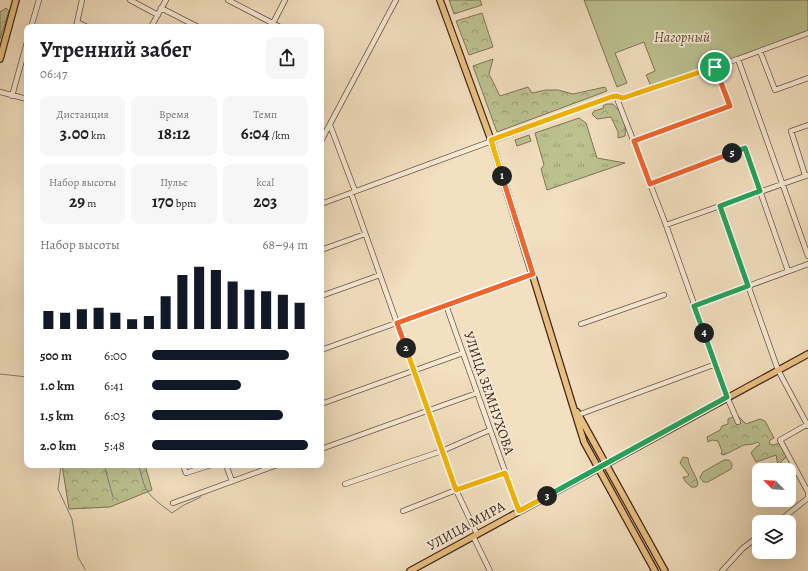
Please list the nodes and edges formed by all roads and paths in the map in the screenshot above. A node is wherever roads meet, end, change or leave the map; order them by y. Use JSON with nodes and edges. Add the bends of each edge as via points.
{"nodes":[{"id":1,"x":16,"y":0,"type":"edge"},
{"id":2,"x":39,"y":0,"type":"edge"},
{"id":3,"x":82,"y":0,"type":"edge"},
{"id":4,"x":130,"y":0,"type":"edge"},
{"id":5,"x":166,"y":0,"type":"edge"},
{"id":6,"x":228,"y":0,"type":"edge"},
{"id":7,"x":285,"y":0,"type":"edge"},
{"id":8,"x":396,"y":0,"type":"edge"},
{"id":9,"x":440,"y":0,"type":"edge"},
{"id":10,"x":162,"y":8,"type":"junction"},
{"id":11,"x":158,"y":15,"type":"junction"},
{"id":12,"x":32,"y":24,"type":"edge"},
{"id":13,"x":76,"y":24,"type":"edge"},
{"id":14,"x":153,"y":24,"type":"edge"},
{"id":15,"x":192,"y":24,"type":"edge"},
{"id":16,"x":270,"y":24,"type":"edge"},
{"id":17,"x":273,"y":24,"type":"edge"},
{"id":18,"x":808,"y":33,"type":"edge"},
{"id":19,"x":760,"y":51,"type":"junction"},
{"id":20,"x":24,"y":53,"type":"edge"},
{"id":21,"x":0,"y":59,"type":"edge"},
{"id":22,"x":738,"y":59,"type":"junction"},
{"id":23,"x":715,"y":67,"type":"junction"},
{"id":24,"x":808,"y":78,"type":"edge"},
{"id":25,"x":0,"y":92,"type":"edge"},
{"id":26,"x":12,"y":96,"type":"junction"},
{"id":27,"x":616,"y":96,"type":"junction"},
{"id":28,"x":24,"y":98,"type":"edge"},
{"id":29,"x":330,"y":125,"type":"junction"},
{"id":30,"x":808,"y":125,"type":"edge"},
{"id":31,"x":324,"y":136,"type":"edge"},
{"id":32,"x":491,"y":140,"type":"junction"},
{"id":33,"x":634,"y":141,"type":"junction"},
{"id":34,"x":807,"y":175,"type":"edge"},
{"id":35,"x":783,"y":183,"type":"junction"},
{"id":36,"x":650,"y":184,"type":"junction"},
{"id":37,"x":760,"y":191,"type":"junction"},
{"id":38,"x":353,"y":192,"type":"junction"},
{"id":39,"x":324,"y":203,"type":"edge"},
{"id":40,"x":720,"y":206,"type":"junction"},
{"id":41,"x":666,"y":225,"type":"junction"},
{"id":42,"x":366,"y":234,"type":"junction"},
{"id":43,"x":324,"y":249,"type":"edge"},
{"id":44,"x":808,"y":256,"type":"edge"},
{"id":45,"x":808,"y":264,"type":"edge"},
{"id":46,"x":788,"y":271,"type":"junction"},
{"id":47,"x":533,"y":274,"type":"junction"},
{"id":48,"x":380,"y":275,"type":"junction"},
{"id":49,"x":748,"y":286,"type":"junction"},
{"id":50,"x":324,"y":295,"type":"edge"},
{"id":51,"x":664,"y":295,"type":"dead end"},
{"id":52,"x":446,"y":305,"type":"junction"},
{"id":53,"x":694,"y":306,"type":"junction"},
{"id":54,"x":397,"y":323,"type":"junction"},
{"id":55,"x":581,"y":324,"type":"dead end"},
{"id":56,"x":324,"y":349,"type":"edge"},
{"id":57,"x":463,"y":353,"type":"junction"},
{"id":58,"x":808,"y":354,"type":"edge"},
{"id":59,"x":716,"y":364,"type":"junction"},
{"id":60,"x":778,"y":370,"type":"junction"},
{"id":61,"x":414,"y":371,"type":"junction"},
{"id":62,"x":477,"y":393,"type":"junction"},
{"id":63,"x":727,"y":397,"type":"junction"},
{"id":64,"x":570,"y":401,"type":"junction"},
{"id":65,"x":324,"y":403,"type":"edge"},
{"id":66,"x":428,"y":411,"type":"junction"},
{"id":67,"x":578,"y":415,"type":"junction"},
{"id":68,"x":738,"y":422,"type":"dead end"},
{"id":69,"x":808,"y":425,"type":"edge"},
{"id":70,"x":490,"y":430,"type":"junction"},
{"id":71,"x":324,"y":448,"type":"edge"},
{"id":72,"x":442,"y":451,"type":"junction"},
{"id":73,"x":606,"y":464,"type":"junction"},
{"id":74,"x":185,"y":468,"type":"edge"},
{"id":75,"x":202,"y":468,"type":"edge"},
{"id":76,"x":227,"y":468,"type":"edge"},
{"id":77,"x":269,"y":468,"type":"edge"},
{"id":78,"x":598,"y":468,"type":"junction"},
{"id":79,"x":505,"y":473,"type":"junction"},
{"id":80,"x":232,"y":481,"type":"junction"},
{"id":81,"x":345,"y":484,"type":"dead end"},
{"id":82,"x":456,"y":490,"type":"junction"},
{"id":83,"x":808,"y":498,"type":"edge"},
{"id":84,"x":173,"y":503,"type":"dead end"},
{"id":85,"x":403,"y":511,"type":"dead end"},
{"id":86,"x":519,"y":511,"type":"junction"},
{"id":87,"x":787,"y":515,"type":"edge"},
{"id":88,"x":475,"y":535,"type":"junction"},
{"id":89,"x":752,"y":541,"type":"edge"},
{"id":90,"x":410,"y":571,"type":"edge"},
{"id":91,"x":490,"y":571,"type":"edge"},
{"id":92,"x":655,"y":571,"type":"edge"},
{"id":93,"x":665,"y":571,"type":"edge"},
{"id":94,"x":722,"y":571,"type":"edge"}],
"edges":[{"from":1,"to":21,"type":"main road"},
{"from":2,"to":12,"type":"street"},
{"from":3,"to":13,"type":"street"},
{"from":4,"to":11,"type":"street"},
{"from":5,"to":10,"type":"street"},
{"from":6,"to":16,"type":"street"},
{"from":7,"to":17,"type":"street"},
{"from":8,"to":29,"type":"street"},
{"from":9,"to":32,"type":"main road"},
{"from":10,"to":11,"type":"street"},
{"from":10,"to":15,"type":"street"},
{"from":11,"to":14,"type":"street"},
{"from":18,"to":19,"type":"street"},
{"from":19,"to":22,"type":"street"},
{"from":19,"to":24,"type":"street","via":[[775,90]]},
{"from":20,"to":26,"type":"street"},
{"from":22,"to":23,"type":"street"},
{"from":22,"to":35,"type":"street"},
{"from":23,"to":27,"type":"street","via":[[623,98]]},
{"from":23,"to":33,"type":"street","via":[[730,106]]},
{"from":25,"to":26,"type":"street"},
{"from":26,"to":28,"type":"street"},
{"from":27,"to":32,"type":"street"},
{"from":27,"to":33,"type":"street"},
{"from":29,"to":31,"type":"street"},
{"from":29,"to":38,"type":"street"},
{"from":30,"to":34,"type":"street","via":[[791,131]]},
{"from":32,"to":38,"type":"street"},
{"from":32,"to":47,"type":"main road"},
{"from":33,"to":36,"type":"street"},
{"from":34,"to":35,"type":"street"},
{"from":35,"to":37,"type":"street"},
{"from":35,"to":44,"type":"street"},
{"from":36,"to":37,"type":"street","via":[[745,148]]},
{"from":36,"to":41,"type":"street"},
{"from":37,"to":40,"type":"street"},
{"from":37,"to":46,"type":"street"},
{"from":38,"to":39,"type":"street"},
{"from":38,"to":42,"type":"street"},
{"from":40,"to":41,"type":"street"},
{"from":40,"to":49,"type":"street"},
{"from":41,"to":53,"type":"street"},
{"from":42,"to":43,"type":"street"},
{"from":42,"to":48,"type":"street"},
{"from":45,"to":46,"type":"street"},
{"from":46,"to":49,"type":"street"},
{"from":47,"to":52,"type":"street"},
{"from":47,"to":64,"type":"main road"},
{"from":48,"to":50,"type":"street"},
{"from":48,"to":54,"type":"street"},
{"from":49,"to":53,"type":"street"},
{"from":49,"to":60,"type":"street"},
{"from":51,"to":55,"type":"street"},
{"from":52,"to":54,"type":"street"},
{"from":52,"to":57,"type":"street","name":"УЛИЦА ЗЕМНУХОВА"},
{"from":53,"to":59,"type":"street"},
{"from":54,"to":56,"type":"street"},
{"from":54,"to":61,"type":"street"},
{"from":57,"to":61,"type":"street"},
{"from":57,"to":62,"type":"street","name":"УЛИЦА ЗЕМНУХОВА"},
{"from":58,"to":60,"type":"main road","name":"УЛИЦА МИРА"},
{"from":59,"to":63,"type":"street"},
{"from":59,"to":67,"type":"street"},
{"from":60,"to":63,"type":"main road","name":"УЛИЦА МИРА"},
{"from":60,"to":69,"type":"street"},
{"from":61,"to":65,"type":"street"},
{"from":61,"to":66,"type":"street"},
{"from":62,"to":66,"type":"street"},
{"from":62,"to":70,"type":"street","name":"УЛИЦА ЗЕМНУХОВА"},
{"from":63,"to":68,"type":"street"},
{"from":63,"to":73,"type":"main road","name":"УЛИЦА МИРА"},
{"from":64,"to":67,"type":"main road"},
{"from":64,"to":78,"type":"main road","via":[[584,442]]},
{"from":66,"to":71,"type":"street"},
{"from":66,"to":72,"type":"street"},
{"from":67,"to":73,"type":"main road"},
{"from":69,"to":83,"type":"street","via":[[780,440],[808,492]]},
{"from":70,"to":72,"type":"street"},
{"from":70,"to":79,"type":"street","name":"УЛИЦА ЗЕМНУХОВА"},
{"from":72,"to":81,"type":"street"},
{"from":72,"to":82,"type":"street"},
{"from":73,"to":78,"type":"main road","name":"УЛИЦА МИРА"},
{"from":73,"to":93,"type":"main road"},
{"from":74,"to":75,"type":"street","via":[[186,473]]},
{"from":76,"to":80,"type":"street"},
{"from":77,"to":80,"type":"street"},
{"from":78,"to":86,"type":"main road","name":"УЛИЦА МИРА"},
{"from":78,"to":92,"type":"main road"},
{"from":79,"to":82,"type":"street"},
{"from":79,"to":86,"type":"street","name":"УЛИЦА ЗЕМНУХОВА"},
{"from":80,"to":84,"type":"street"},
{"from":82,"to":85,"type":"street"},
{"from":82,"to":88,"type":"street"},
{"from":83,"to":87,"type":"street"},
{"from":86,"to":88,"type":"main road","name":"УЛИЦА МИРА"},
{"from":88,"to":90,"type":"main road","name":"УЛИЦА МИРА"},
{"from":88,"to":91,"type":"street"},
{"from":89,"to":94,"type":"street","via":[[742,548]]}]}
